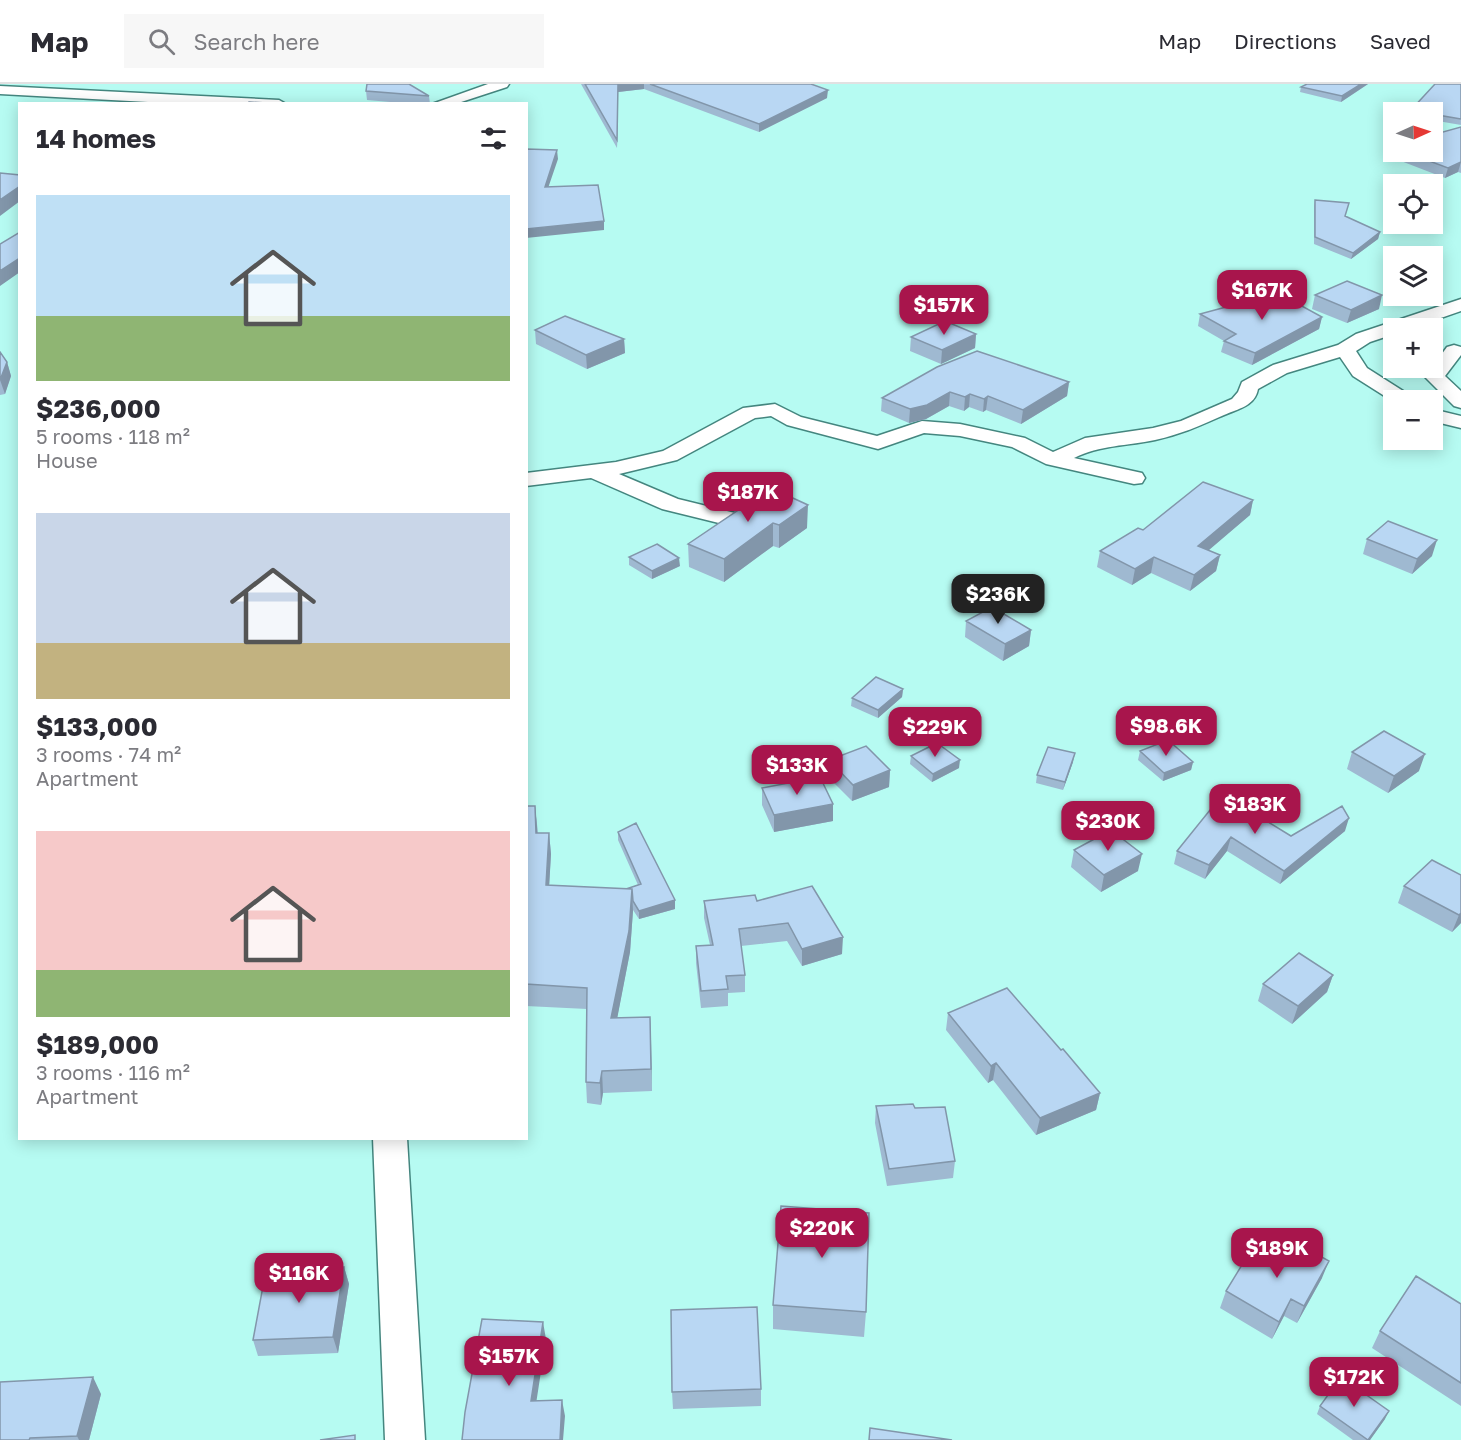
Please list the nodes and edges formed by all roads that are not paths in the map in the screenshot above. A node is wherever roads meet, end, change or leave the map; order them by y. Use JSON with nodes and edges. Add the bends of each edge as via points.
{"nodes":[{"id":1,"x":502,"y":84,"type":"edge"},
{"id":2,"x":0,"y":90,"type":"edge"},
{"id":3,"x":239,"y":102,"type":"edge"},
{"id":4,"x":446,"y":102,"type":"edge"},
{"id":5,"x":1461,"y":304,"type":"edge"},
{"id":6,"x":1345,"y":349,"type":"junction"},
{"id":7,"x":1454,"y":351,"type":"dead end"},
{"id":8,"x":1388,"y":390,"type":"edge"},
{"id":9,"x":1461,"y":402,"type":"edge"},
{"id":10,"x":1443,"y":418,"type":"edge"},
{"id":11,"x":1461,"y":422,"type":"edge"},
{"id":12,"x":1053,"y":460,"type":"junction"},
{"id":13,"x":594,"y":471,"type":"junction"},
{"id":14,"x":1134,"y":478,"type":"dead end"},
{"id":15,"x":528,"y":480,"type":"edge"},
{"id":16,"x":728,"y":518,"type":"edge"},
{"id":17,"x":390,"y":1140,"type":"edge"},
{"id":18,"x":405,"y":1440,"type":"edge"}],
"edges":[{"from":1,"to":4,"type":"street"},
{"from":2,"to":3,"type":"street"},
{"from":5,"to":6,"type":"street","via":[[1363,338]]},
{"from":6,"to":8,"type":"street","via":[[1360,372]]},
{"from":6,"to":12,"type":"street","via":[[1280,369],[1250,386],[1239,403],[1188,425],[1085,444]]},
{"from":7,"to":9,"type":"street","via":[[1435,377]]},
{"from":10,"to":11,"type":"street"},
{"from":12,"to":13,"type":"street","via":[[1018,442],[960,430],[922,427],[878,443],[794,421],[775,410],[750,412],[670,456]]},
{"from":12,"to":14,"type":"street"},
{"from":13,"to":15,"type":"street"},
{"from":13,"to":16,"type":"street","via":[[670,504]]},
{"from":17,"to":18,"type":"street"}]}
